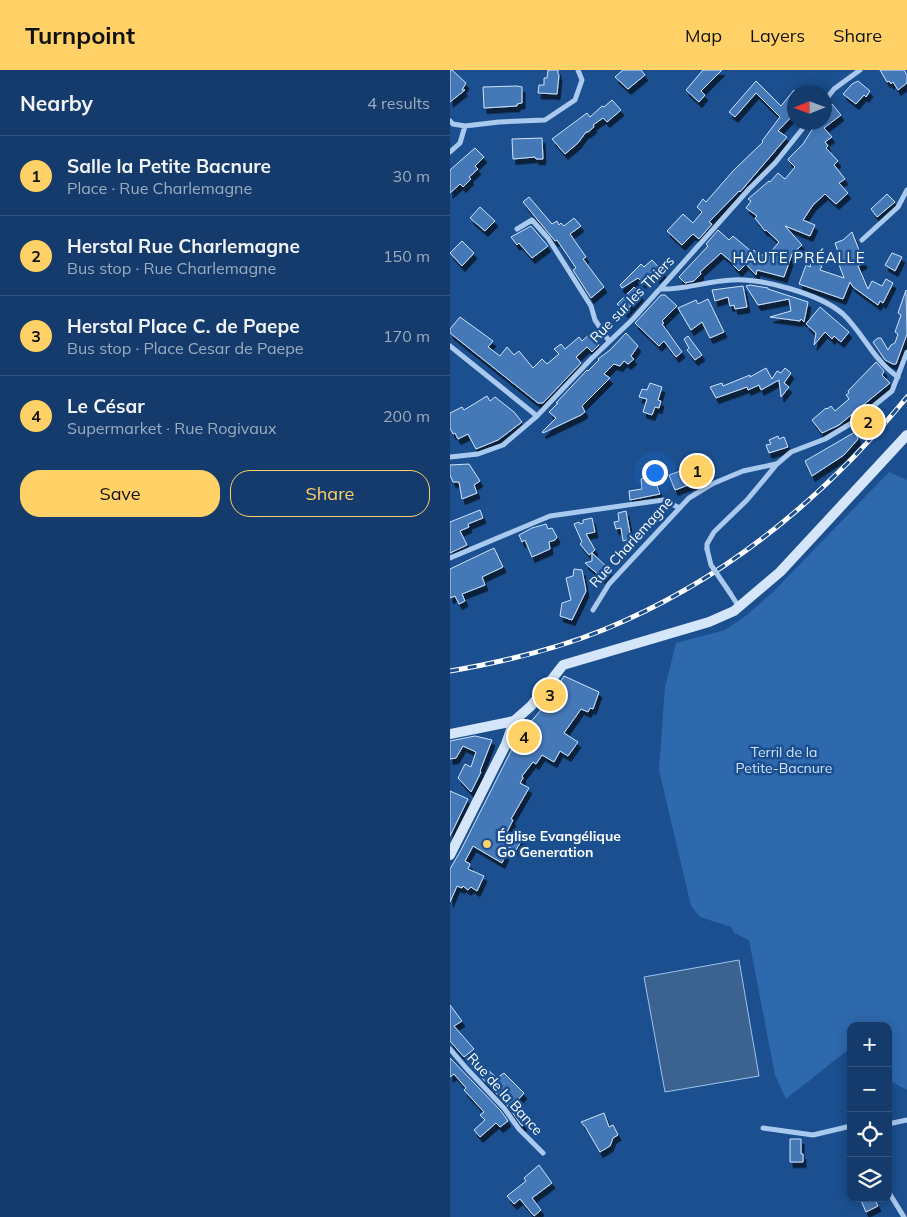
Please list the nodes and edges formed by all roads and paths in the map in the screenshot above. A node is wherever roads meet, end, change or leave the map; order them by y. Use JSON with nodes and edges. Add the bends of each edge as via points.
{"nodes":[{"id":1,"x":578,"y":70,"type":"edge"},
{"id":2,"x":860,"y":70,"type":"edge"},
{"id":3,"x":832,"y":92,"type":"edge"},
{"id":4,"x":450,"y":121,"type":"edge"},
{"id":5,"x":465,"y":126,"type":"junction"},
{"id":6,"x":801,"y":130,"type":"edge"},
{"id":7,"x":450,"y":152,"type":"edge"},
{"id":8,"x":907,"y":190,"type":"edge"},
{"id":9,"x":517,"y":229,"type":"dead end"},
{"id":10,"x":862,"y":240,"type":"dead end"},
{"id":11,"x":660,"y":289,"type":"junction"},
{"id":12,"x":609,"y":341,"type":"junction"},
{"id":13,"x":450,"y":346,"type":"edge"},
{"id":14,"x":907,"y":352,"type":"edge"},
{"id":15,"x":898,"y":377,"type":"junction"},
{"id":16,"x":537,"y":416,"type":"junction"},
{"id":17,"x":907,"y":435,"type":"edge"},
{"id":18,"x":450,"y":457,"type":"edge"},
{"id":19,"x":777,"y":464,"type":"junction"},
{"id":20,"x":680,"y":508,"type":"junction"},
{"id":21,"x":450,"y":558,"type":"edge"},
{"id":22,"x":740,"y":607,"type":"junction"},
{"id":23,"x":592,"y":610,"type":"dead end"},
{"id":24,"x":514,"y":721,"type":"junction"},
{"id":25,"x":493,"y":726,"type":"junction"},
{"id":26,"x":450,"y":734,"type":"edge"},
{"id":27,"x":508,"y":738,"type":"junction"},
{"id":28,"x":450,"y":855,"type":"edge"},
{"id":29,"x":450,"y":1049,"type":"edge"},
{"id":30,"x":907,"y":1120,"type":"edge"},
{"id":31,"x":892,"y":1123,"type":"edge"},
{"id":32,"x":847,"y":1127,"type":"edge"},
{"id":33,"x":763,"y":1128,"type":"dead end"},
{"id":34,"x":544,"y":1153,"type":"dead end"},
{"id":35,"x":892,"y":1198,"type":"edge"},
{"id":36,"x":904,"y":1217,"type":"edge"}],
"edges":[{"from":1,"to":5,"type":"street","via":[[582,80],[575,100],[545,120]]},
{"from":2,"to":3,"type":"street"},
{"from":4,"to":5,"type":"street"},
{"from":5,"to":7,"type":"street","via":[[460,143]]},
{"from":6,"to":11,"type":"street","name":"Rue sur les Thiers"},
{"from":8,"to":10,"type":"street","via":[[898,207]]},
{"from":9,"to":12,"type":"street","via":[[532,220],[548,238]]},
{"from":11,"to":12,"type":"street","name":"Rue sur les Thiers"},
{"from":11,"to":15,"type":"street","via":[[749,280],[811,296],[841,313],[886,369]]},
{"from":12,"to":16,"type":"street","name":"Rue sur les Thiers"},
{"from":13,"to":16,"type":"street"},
{"from":14,"to":15,"type":"street","name":"Rue Charlemagne"},
{"from":15,"to":19,"type":"street","name":"Rue Charlemagne","via":[[892,391],[855,422],[825,440],[791,452]]},
{"from":16,"to":18,"type":"street","name":"Rue sur les Thiers","via":[[503,445],[478,454]]},
{"from":17,"to":22,"type":"street","via":[[780,572]]},
{"from":19,"to":20,"type":"street","name":"Rue Charlemagne","via":[[743,471],[712,484],[689,498]]},
{"from":19,"to":22,"type":"street","name":"Rue Charlemagne","bridge":true,"via":[[714,532],[707,544],[710,565]]},
{"from":20,"to":21,"type":"street","via":[[663,500],[550,516]]},
{"from":20,"to":23,"type":"street","name":"Rue Charlemagne","via":[[609,584]]},
{"from":22,"to":24,"type":"street","via":[[709,622],[563,665],[531,706]]},
{"from":24,"to":25,"type":"street"},
{"from":24,"to":27,"type":"street"},
{"from":25,"to":26,"type":"street"},
{"from":25,"to":27,"type":"street","via":[[506,732]]},
{"from":27,"to":28,"type":"street"},
{"from":29,"to":34,"type":"street","name":"Rue de la Bance"},
{"from":30,"to":31,"type":"street"},
{"from":32,"to":33,"type":"street","via":[[813,1135]]},
{"from":35,"to":36,"type":"street"}]}
